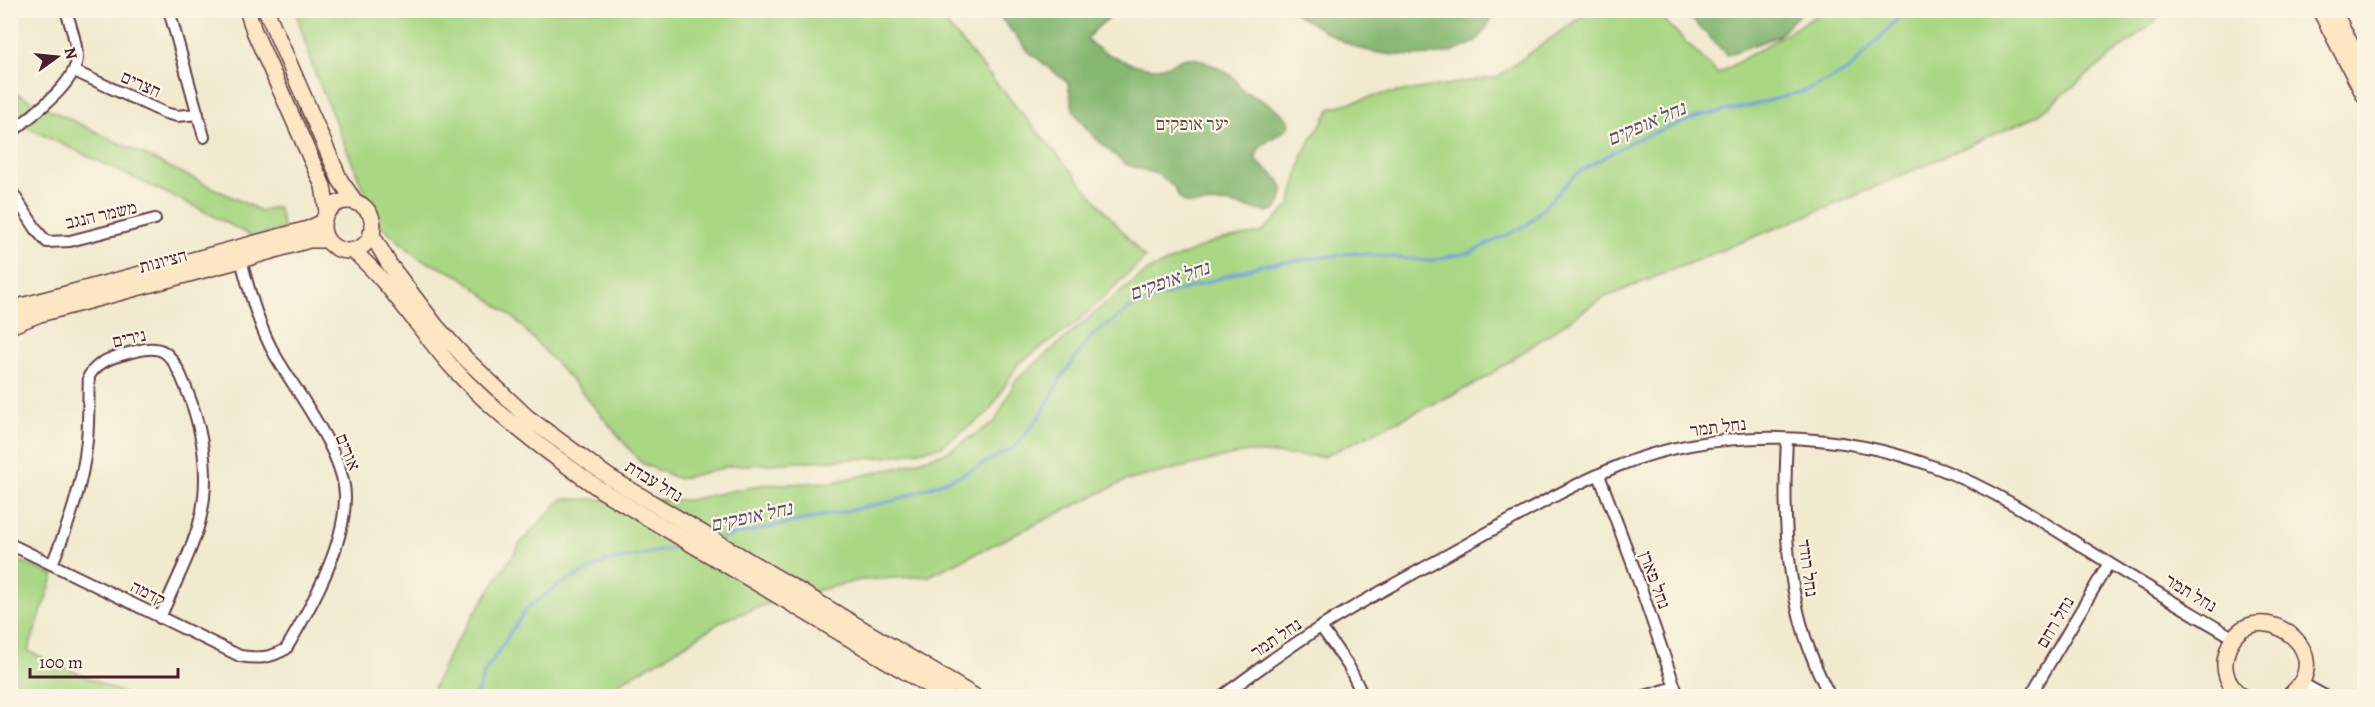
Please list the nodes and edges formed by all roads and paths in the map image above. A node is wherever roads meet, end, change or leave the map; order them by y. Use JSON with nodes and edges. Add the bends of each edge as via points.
{"nodes":[{"id":1,"x":66,"y":10,"type":"edge"},
{"id":2,"x":169,"y":10,"type":"edge"},
{"id":3,"x":247,"y":10,"type":"edge"},
{"id":4,"x":266,"y":10,"type":"edge"},
{"id":5,"x":2320,"y":10,"type":"edge"},
{"id":6,"x":2333,"y":10,"type":"edge"},
{"id":7,"x":2364,"y":70,"type":"edge"},
{"id":8,"x":74,"y":71,"type":"junction"},
{"id":9,"x":2364,"y":95,"type":"edge"},
{"id":10,"x":198,"y":114,"type":"junction"},
{"id":11,"x":10,"y":134,"type":"edge"},
{"id":12,"x":204,"y":137,"type":"dead end"},
{"id":13,"x":10,"y":189,"type":"edge"},
{"id":14,"x":356,"y":202,"type":"junction"},
{"id":15,"x":325,"y":217,"type":"junction"},
{"id":16,"x":155,"y":219,"type":"dead end"},
{"id":17,"x":371,"y":233,"type":"junction"},
{"id":18,"x":327,"y":240,"type":"junction"},
{"id":19,"x":352,"y":250,"type":"junction"},
{"id":20,"x":241,"y":260,"type":"junction"},
{"id":21,"x":10,"y":309,"type":"edge"},
{"id":22,"x":10,"y":326,"type":"edge"},
{"id":23,"x":1787,"y":439,"type":"junction"},
{"id":24,"x":1599,"y":475,"type":"junction"},
{"id":25,"x":10,"y":544,"type":"edge"},
{"id":26,"x":2109,"y":563,"type":"junction"},
{"id":27,"x":52,"y":564,"type":"junction"},
{"id":28,"x":160,"y":618,"type":"junction"},
{"id":29,"x":1321,"y":627,"type":"junction"},
{"id":30,"x":2234,"y":638,"type":"junction"},
{"id":31,"x":274,"y":656,"type":"joint"},
{"id":32,"x":2301,"y":683,"type":"junction"},
{"id":33,"x":2227,"y":690,"type":"edge"},
{"id":34,"x":1677,"y":692,"type":"edge"},
{"id":35,"x":946,"y":696,"type":"edge"},
{"id":36,"x":974,"y":696,"type":"edge"},
{"id":37,"x":1222,"y":696,"type":"edge"},
{"id":38,"x":1364,"y":696,"type":"edge"},
{"id":39,"x":1645,"y":696,"type":"edge"},
{"id":40,"x":1830,"y":696,"type":"edge"},
{"id":41,"x":2030,"y":696,"type":"edge"},
{"id":42,"x":2242,"y":696,"type":"edge"},
{"id":43,"x":2289,"y":696,"type":"edge"},
{"id":44,"x":2325,"y":696,"type":"edge"}],
"edges":[{"from":1,"to":8,"type":"street","via":[[76,46]]},
{"from":2,"to":10,"type":"street","name":"חצרים"},
{"from":3,"to":15,"type":"street","via":[[323,186]]},
{"from":4,"to":14,"type":"street","via":[[340,180]]},
{"from":5,"to":9,"type":"street"},
{"from":6,"to":7,"type":"street"},
{"from":8,"to":10,"type":"street","name":"חצרים","via":[[165,113]]},
{"from":8,"to":11,"type":"street"},
{"from":10,"to":12,"type":"street","name":"חצרים"},
{"from":13,"to":16,"type":"street","name":"משמר הנגב","via":[[47,242],[70,241]]},
{"from":14,"to":15,"type":"street","via":[[342,202]]},
{"from":14,"to":17,"type":"street","via":[[370,215]]},
{"from":15,"to":18,"type":"street"},
{"from":15,"to":21,"type":"street","name":"הציונות","via":[[298,232]]},
{"from":17,"to":19,"type":"street","via":[[362,246]]},
{"from":17,"to":36,"type":"street","name":"נחל עבדת","via":[[389,264],[436,326],[527,417],[609,477]]},
{"from":18,"to":19,"type":"street","via":[[336,248]]},
{"from":18,"to":20,"type":"street","name":"הציונות","via":[[309,240]]},
{"from":19,"to":35,"type":"street","name":"נחל עבדת","via":[[374,270],[456,370],[518,429],[601,490]]},
{"from":20,"to":22,"type":"street","name":"הציונות","via":[[40,314]]},
{"from":20,"to":31,"type":"street","name":"אורים","via":[[264,333],[323,434],[340,470],[345,495],[338,546],[286,649]]},
{"from":23,"to":24,"type":"street","name":"נחל תמר","via":[[1749,439],[1674,450]]},
{"from":23,"to":26,"type":"street","name":"נחל תמר","via":[[1840,442],[1938,468],[1998,496]]},
{"from":23,"to":40,"type":"street","name":"נחל רודד","via":[[1786,529],[1796,604]]},
{"from":24,"to":29,"type":"street","name":"נחל תמר","via":[[1564,490]]},
{"from":24,"to":34,"type":"street","name":"נחל פארן"},
{"from":25,"to":27,"type":"street","name":"קדמה"},
{"from":26,"to":30,"type":"street","name":"נחל תמר"},
{"from":26,"to":41,"type":"street","name":"נחל רחם"},
{"from":27,"to":28,"type":"street","name":"קדמה"},
{"from":27,"to":28,"type":"street","name":"נירים","via":[[69,523],[81,478],[87,441],[89,376],[94,367],[114,357],[162,349],[177,367],[194,410],[206,476],[200,521]]},
{"from":28,"to":31,"type":"street","name":"קדמה","via":[[240,656]]},
{"from":29,"to":37,"type":"street","name":"נחל תמר"},
{"from":29,"to":38,"type":"street"},
{"from":30,"to":32,"type":"street","via":[[2243,630],[2265,623],[2289,631],[2304,652],[2305,673]]},
{"from":30,"to":33,"type":"street","via":[[2225,660]]},
{"from":32,"to":43,"type":"street"},
{"from":32,"to":44,"type":"street"},
{"from":33,"to":42,"type":"street"},
{"from":34,"to":39,"type":"street"}]}
